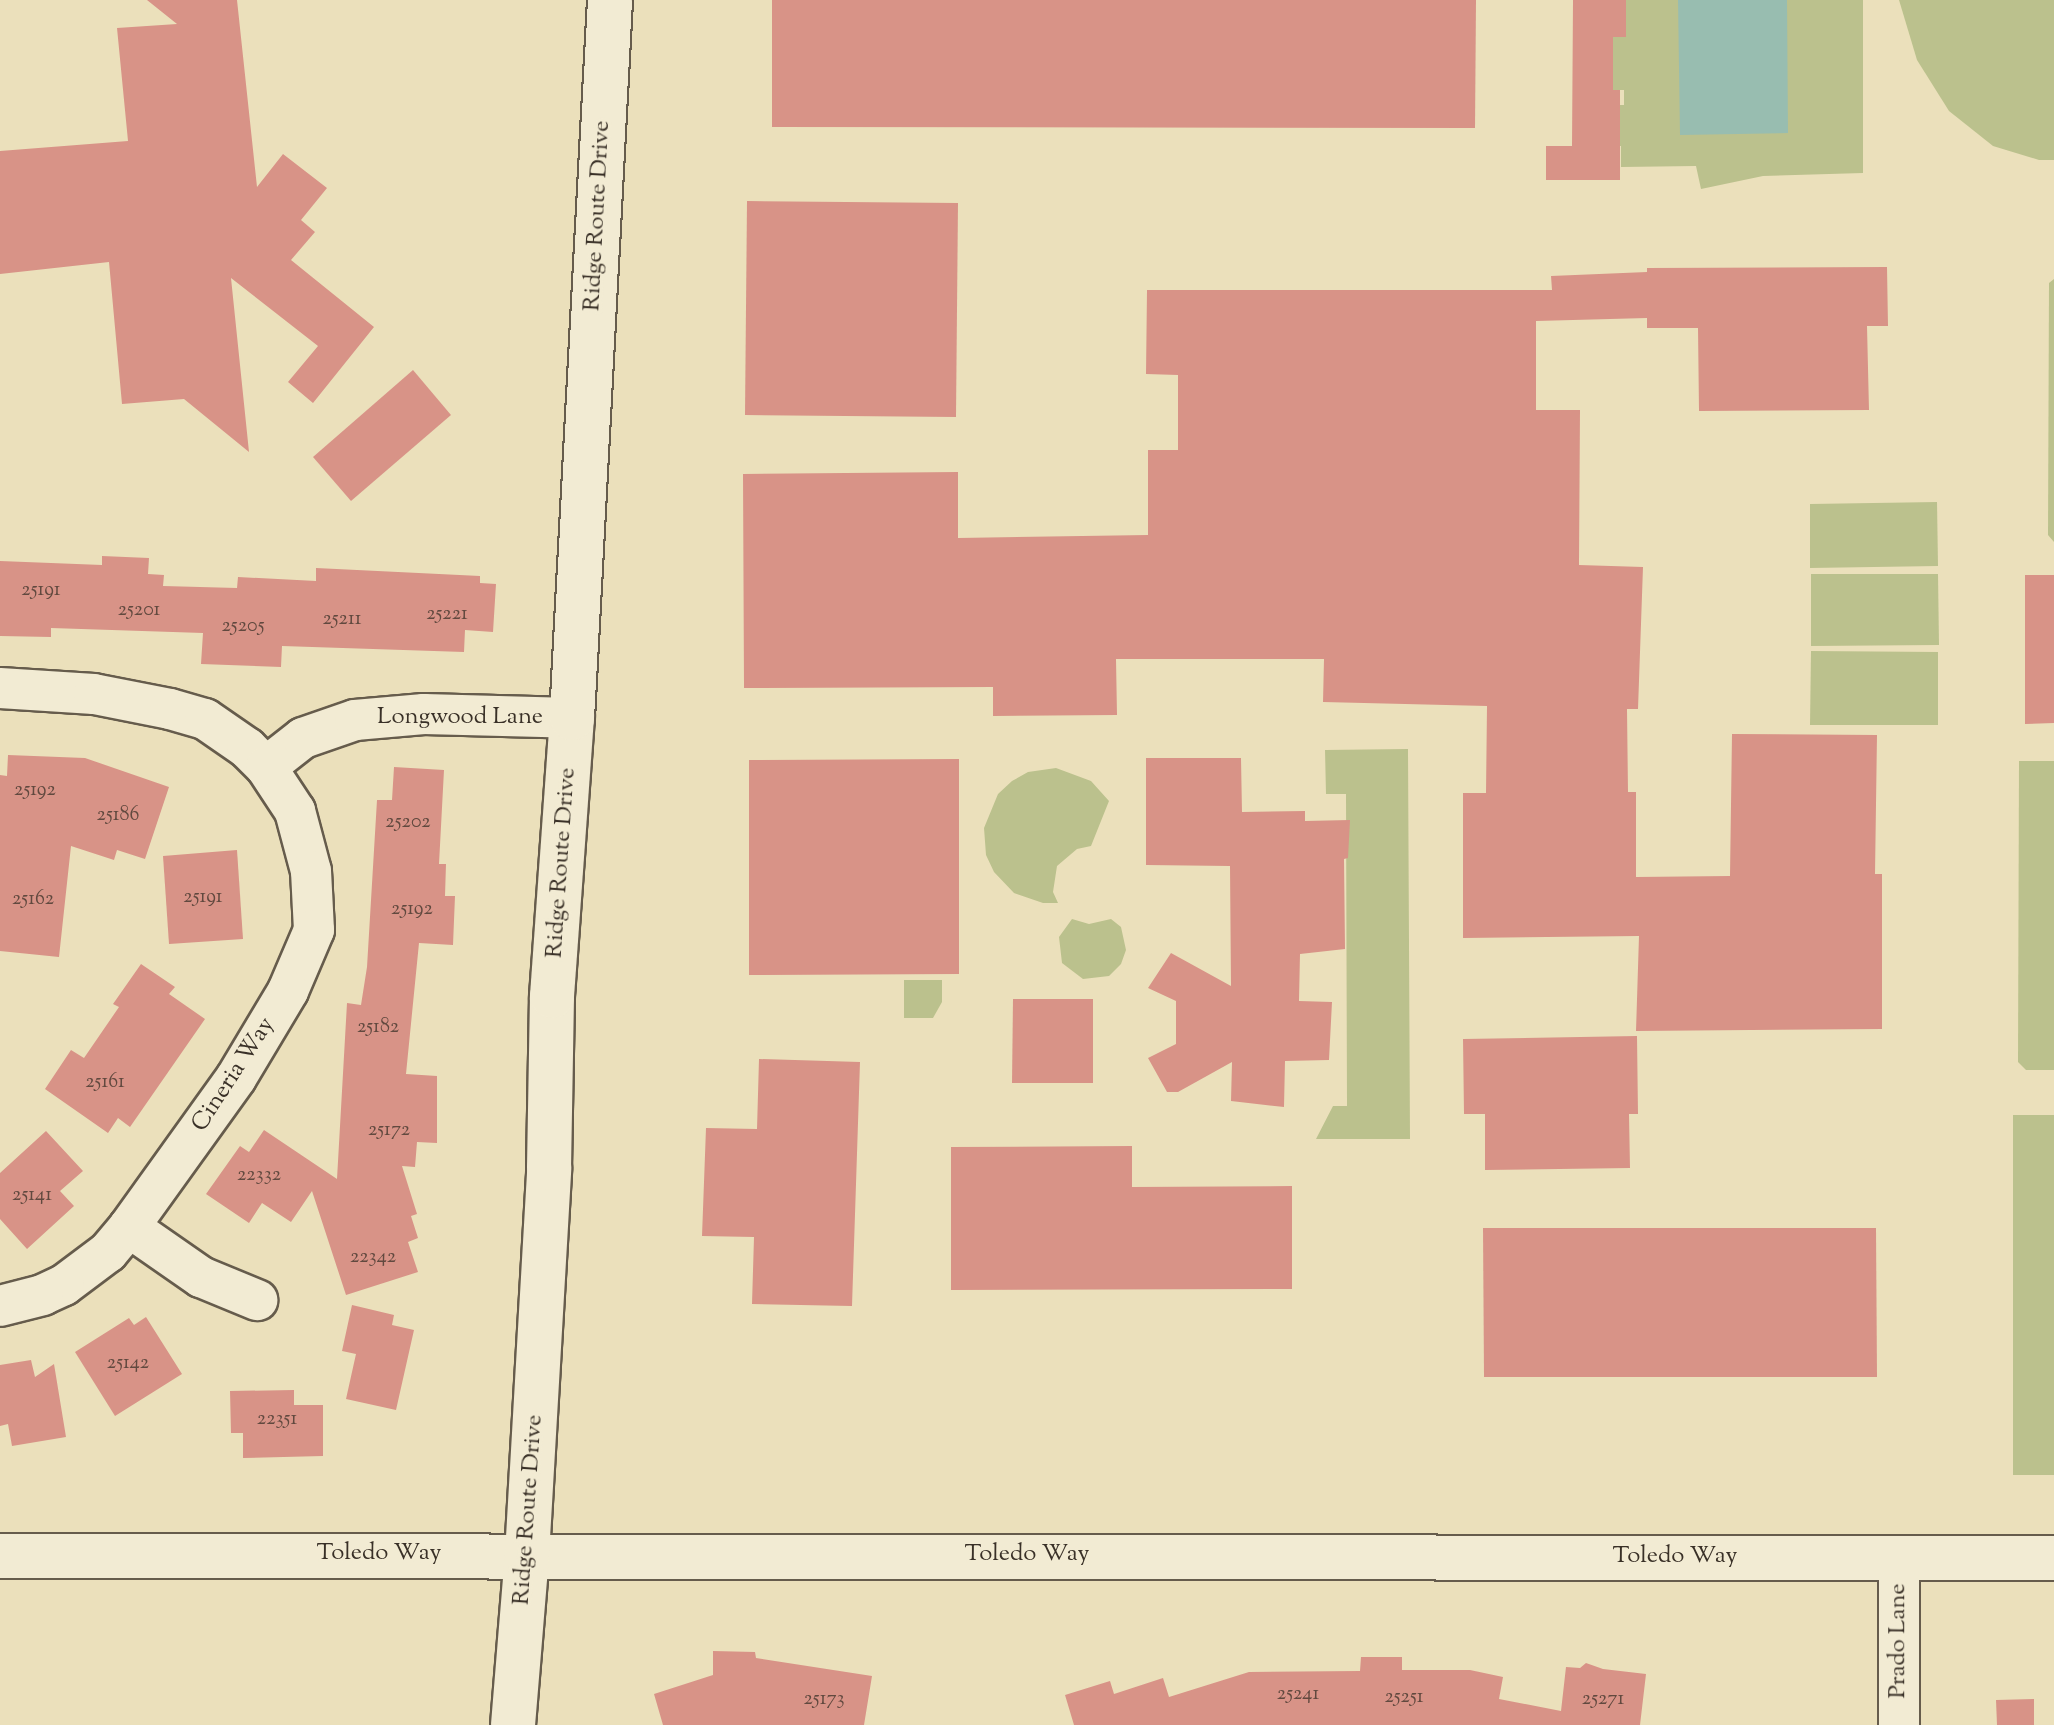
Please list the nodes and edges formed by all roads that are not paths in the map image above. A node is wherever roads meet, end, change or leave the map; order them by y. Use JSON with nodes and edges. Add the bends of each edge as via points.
{"nodes":[{"id":1,"x":610,"y":0,"type":"edge"},
{"id":2,"x":0,"y":688,"type":"edge"},
{"id":3,"x":572,"y":718,"type":"junction"},
{"id":4,"x":266,"y":767,"type":"junction"},
{"id":5,"x":129,"y":1227,"type":"junction"},
{"id":6,"x":257,"y":1300,"type":"dead end"},
{"id":7,"x":0,"y":1306,"type":"edge"},
{"id":8,"x":527,"y":1555,"type":"junction"},
{"id":9,"x":0,"y":1556,"type":"edge"},
{"id":10,"x":1899,"y":1557,"type":"junction"},
{"id":11,"x":2054,"y":1558,"type":"edge"},
{"id":12,"x":513,"y":1725,"type":"edge"},
{"id":13,"x":1899,"y":1725,"type":"edge"}],
"edges":[{"from":1,"to":3,"type":"main road","name":"Ridge Route Drive"},
{"from":2,"to":4,"type":"street","name":"Cineria Way","via":[[94,694],[188,713],[247,748]]},
{"from":3,"to":4,"type":"street","name":"Longwood Lane","via":[[424,714],[355,720],[303,738]]},
{"from":3,"to":8,"type":"main road","name":"Ridge Route Drive","via":[[552,996],[549,1168]]},
{"from":4,"to":5,"type":"street","name":"Cineria Way","via":[[295,811],[305,841],[314,930],[288,991],[236,1078]]},
{"from":5,"to":6,"type":"street","via":[[201,1277]]},
{"from":5,"to":7,"type":"street","name":"Cineria Way","via":[[108,1252],[73,1279],[43,1295]]},
{"from":8,"to":9,"type":"main road","name":"Toledo Way"},
{"from":8,"to":10,"type":"main road","name":"Toledo Way"},
{"from":8,"to":12,"type":"main road","name":"Ridge Route Drive"},
{"from":10,"to":11,"type":"main road","name":"Toledo Way"},
{"from":10,"to":13,"type":"street","name":"Prado Lane"}]}
